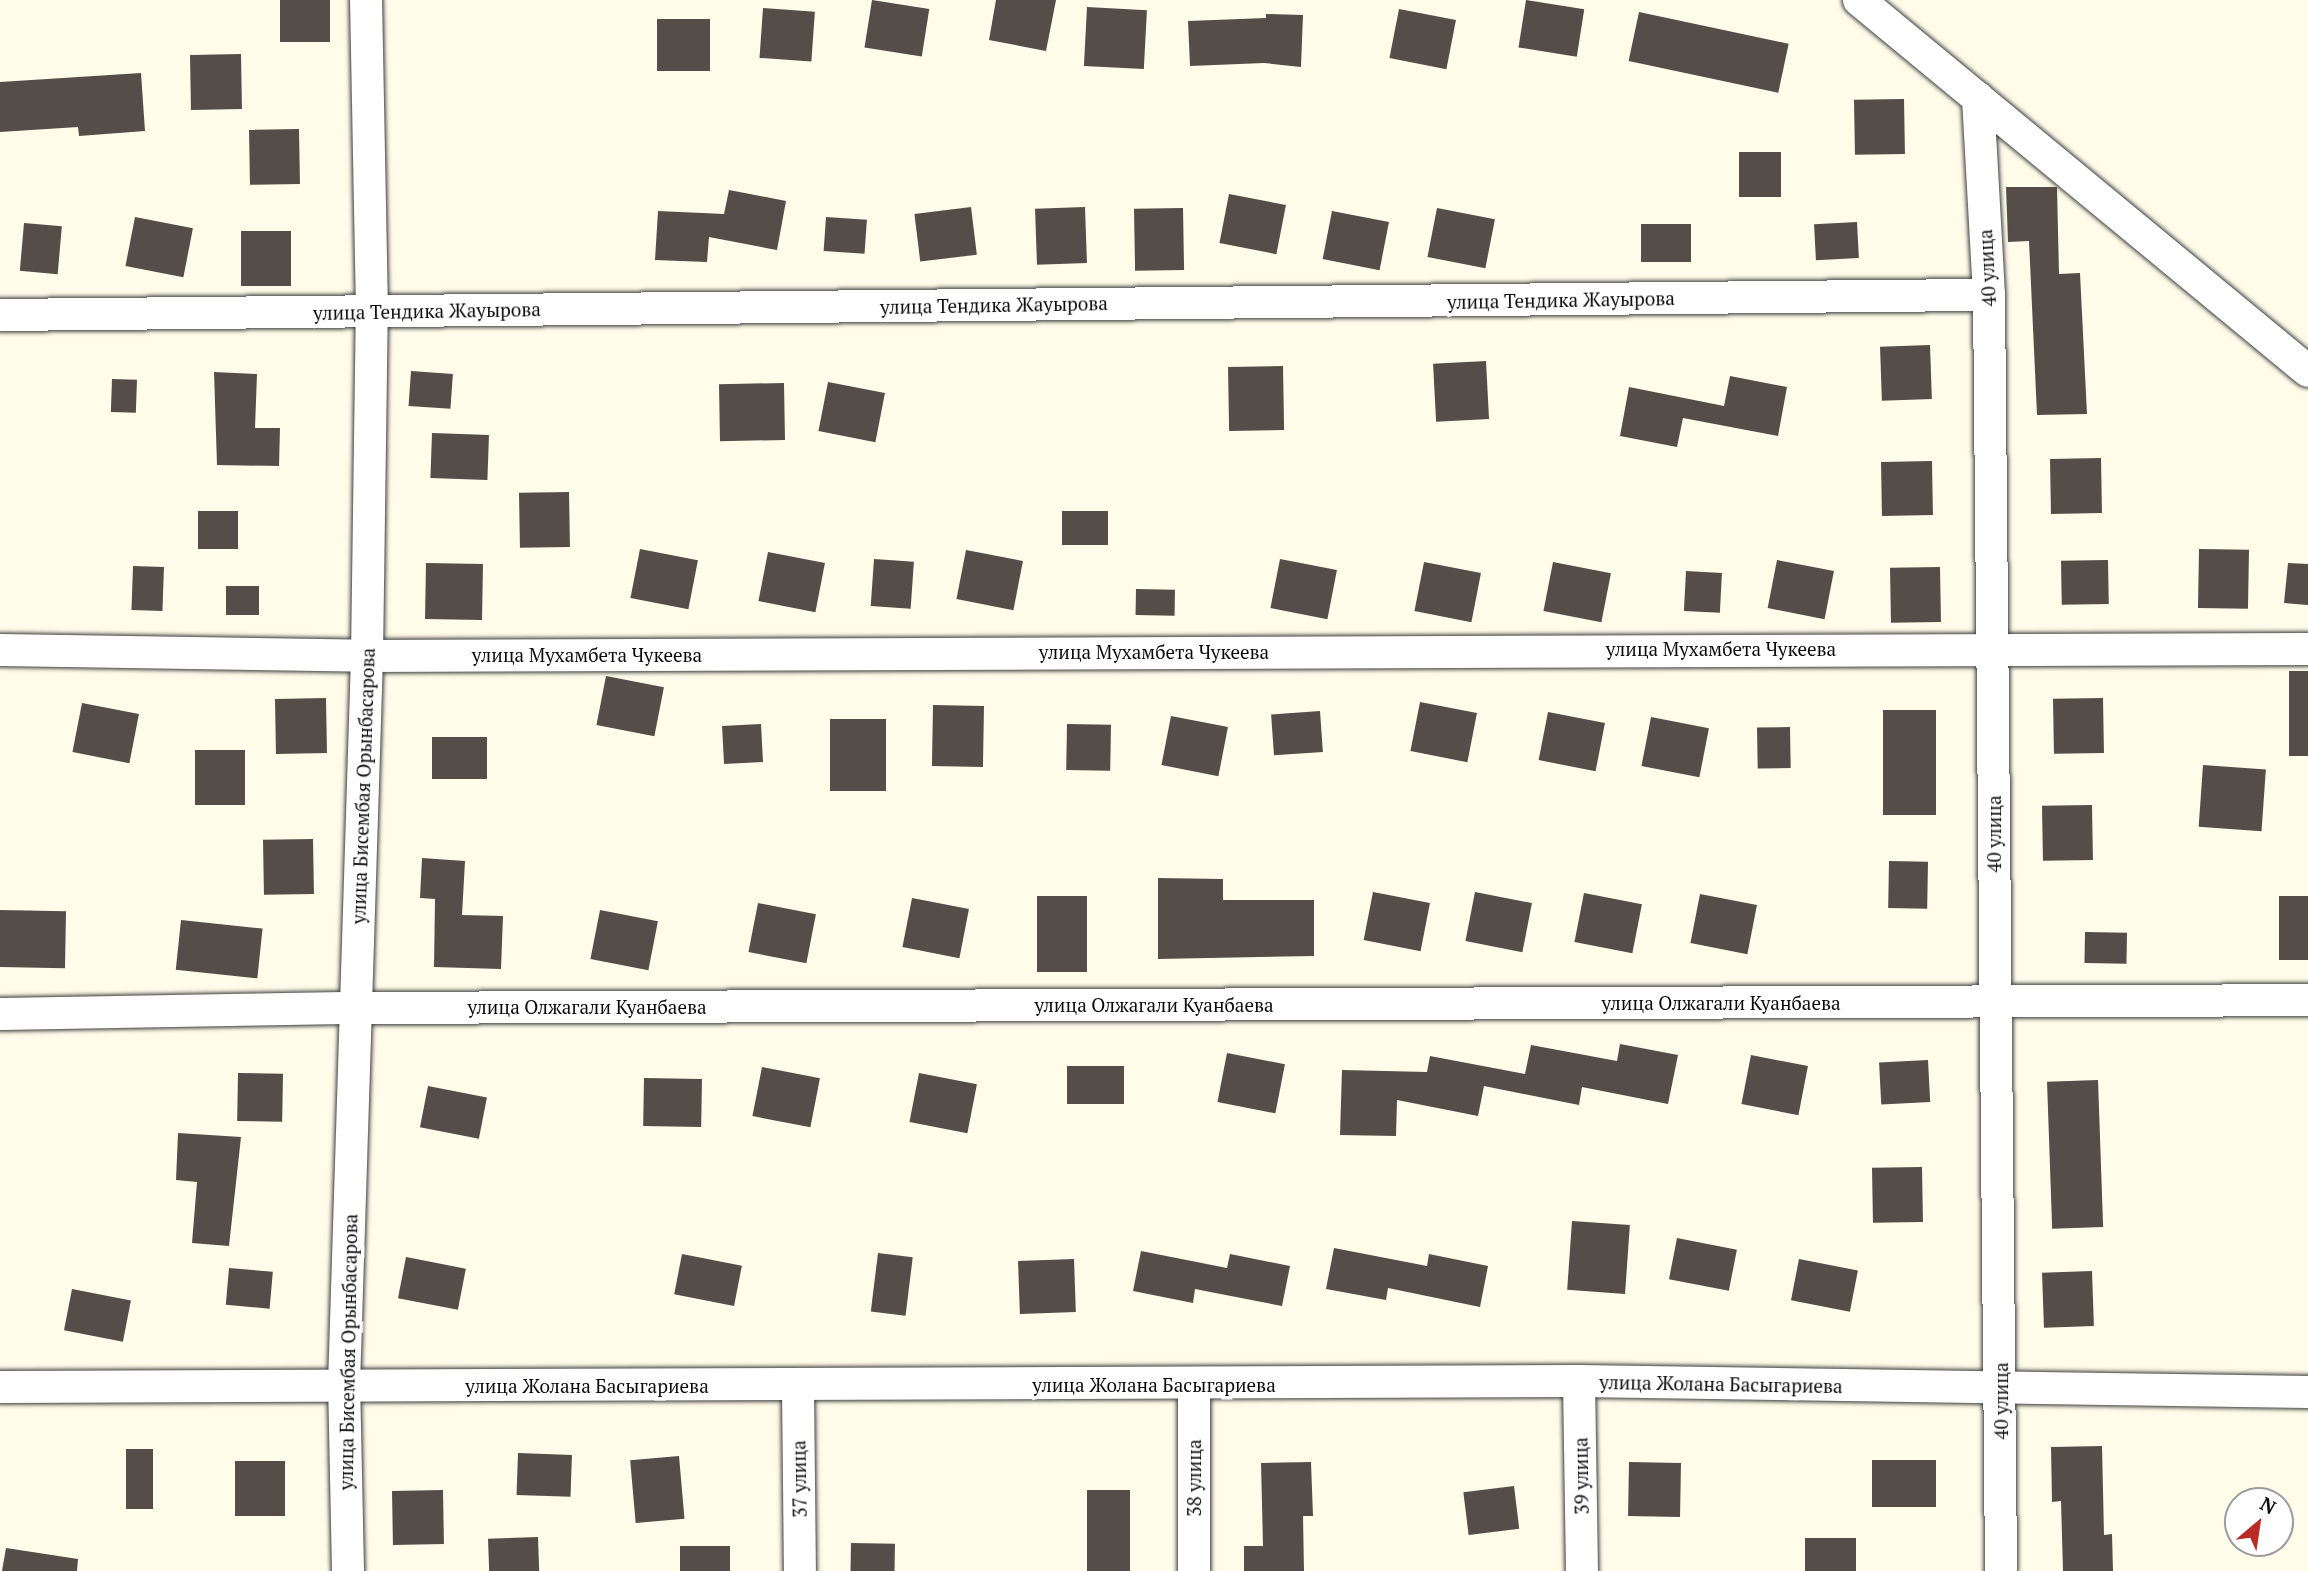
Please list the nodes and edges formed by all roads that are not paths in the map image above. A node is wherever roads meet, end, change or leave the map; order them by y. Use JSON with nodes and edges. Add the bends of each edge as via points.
{"nodes":[{"id":1,"x":366,"y":0,"type":"edge"},
{"id":2,"x":1859,"y":0,"type":"edge"},
{"id":3,"x":1978,"y":98,"type":"junction"},
{"id":4,"x":1989,"y":295,"type":"junction"},
{"id":5,"x":372,"y":311,"type":"junction"},
{"id":6,"x":0,"y":315,"type":"edge"},
{"id":7,"x":2308,"y":371,"type":"edge"},
{"id":8,"x":1993,"y":648,"type":"junction"},
{"id":9,"x":2308,"y":649,"type":"edge"},
{"id":10,"x":0,"y":650,"type":"edge"},
{"id":11,"x":367,"y":656,"type":"junction"},
{"id":12,"x":2308,"y":1000,"type":"edge"},
{"id":13,"x":1995,"y":1002,"type":"junction"},
{"id":14,"x":356,"y":1008,"type":"junction"},
{"id":15,"x":0,"y":1014,"type":"edge"},
{"id":16,"x":1579,"y":1381,"type":"junction"},
{"id":17,"x":344,"y":1385,"type":"junction"},
{"id":18,"x":1194,"y":1386,"type":"junction"},
{"id":19,"x":0,"y":1387,"type":"edge"},
{"id":20,"x":798,"y":1387,"type":"junction"},
{"id":21,"x":2001,"y":1391,"type":"junction"},
{"id":22,"x":2308,"y":1392,"type":"edge"},
{"id":23,"x":348,"y":1571,"type":"edge"},
{"id":24,"x":800,"y":1571,"type":"edge"},
{"id":25,"x":1194,"y":1571,"type":"edge"},
{"id":26,"x":1582,"y":1571,"type":"edge"},
{"id":27,"x":2001,"y":1571,"type":"edge"}],
"edges":[{"from":1,"to":5,"type":"street","name":"улица Бисембая Орынбасарова"},
{"from":2,"to":3,"type":"street"},
{"from":3,"to":4,"type":"street","name":"40 улица"},
{"from":3,"to":7,"type":"street"},
{"from":4,"to":5,"type":"street","name":"улица Тендика Жауырова"},
{"from":4,"to":8,"type":"street","name":"40 улица"},
{"from":5,"to":6,"type":"street","name":"улица Тендика Жауырова"},
{"from":5,"to":11,"type":"street","name":"улица Бисембая Орынбасарова"},
{"from":8,"to":9,"type":"street","name":"улица Мухамбета Чукеева"},
{"from":8,"to":11,"type":"street","name":"улица Мухамбета Чукеева"},
{"from":8,"to":13,"type":"street","name":"40 улица"},
{"from":10,"to":11,"type":"street","name":"улица Мухамбета Чукеева"},
{"from":11,"to":14,"type":"street","name":"улица Бисембая Орынбасарова"},
{"from":12,"to":13,"type":"street","name":"улица Олжагали Куанбаева"},
{"from":13,"to":14,"type":"street","name":"улица Олжагали Куанбаева"},
{"from":13,"to":21,"type":"street","name":"40 улица"},
{"from":14,"to":15,"type":"street","name":"улица Олжагали Куанбаева"},
{"from":14,"to":17,"type":"street","name":"улица Бисембая Орынбасарова"},
{"from":16,"to":18,"type":"street","name":"улица Жолана Басыгариева"},
{"from":16,"to":21,"type":"street","name":"улица Жолана Басыгариева"},
{"from":16,"to":26,"type":"street","name":"39 улица"},
{"from":17,"to":19,"type":"street","name":"улица Жолана Басыгариева"},
{"from":17,"to":20,"type":"street","name":"улица Жолана Басыгариева"},
{"from":17,"to":23,"type":"street","name":"улица Бисембая Орынбасарова"},
{"from":18,"to":20,"type":"street","name":"улица Жолана Басыгариева"},
{"from":18,"to":25,"type":"street","name":"38 улица"},
{"from":20,"to":24,"type":"street","name":"37 улица"},
{"from":21,"to":22,"type":"street","name":"улица Жолана Басыгариева"},
{"from":21,"to":27,"type":"street","name":"40 улица"}]}
